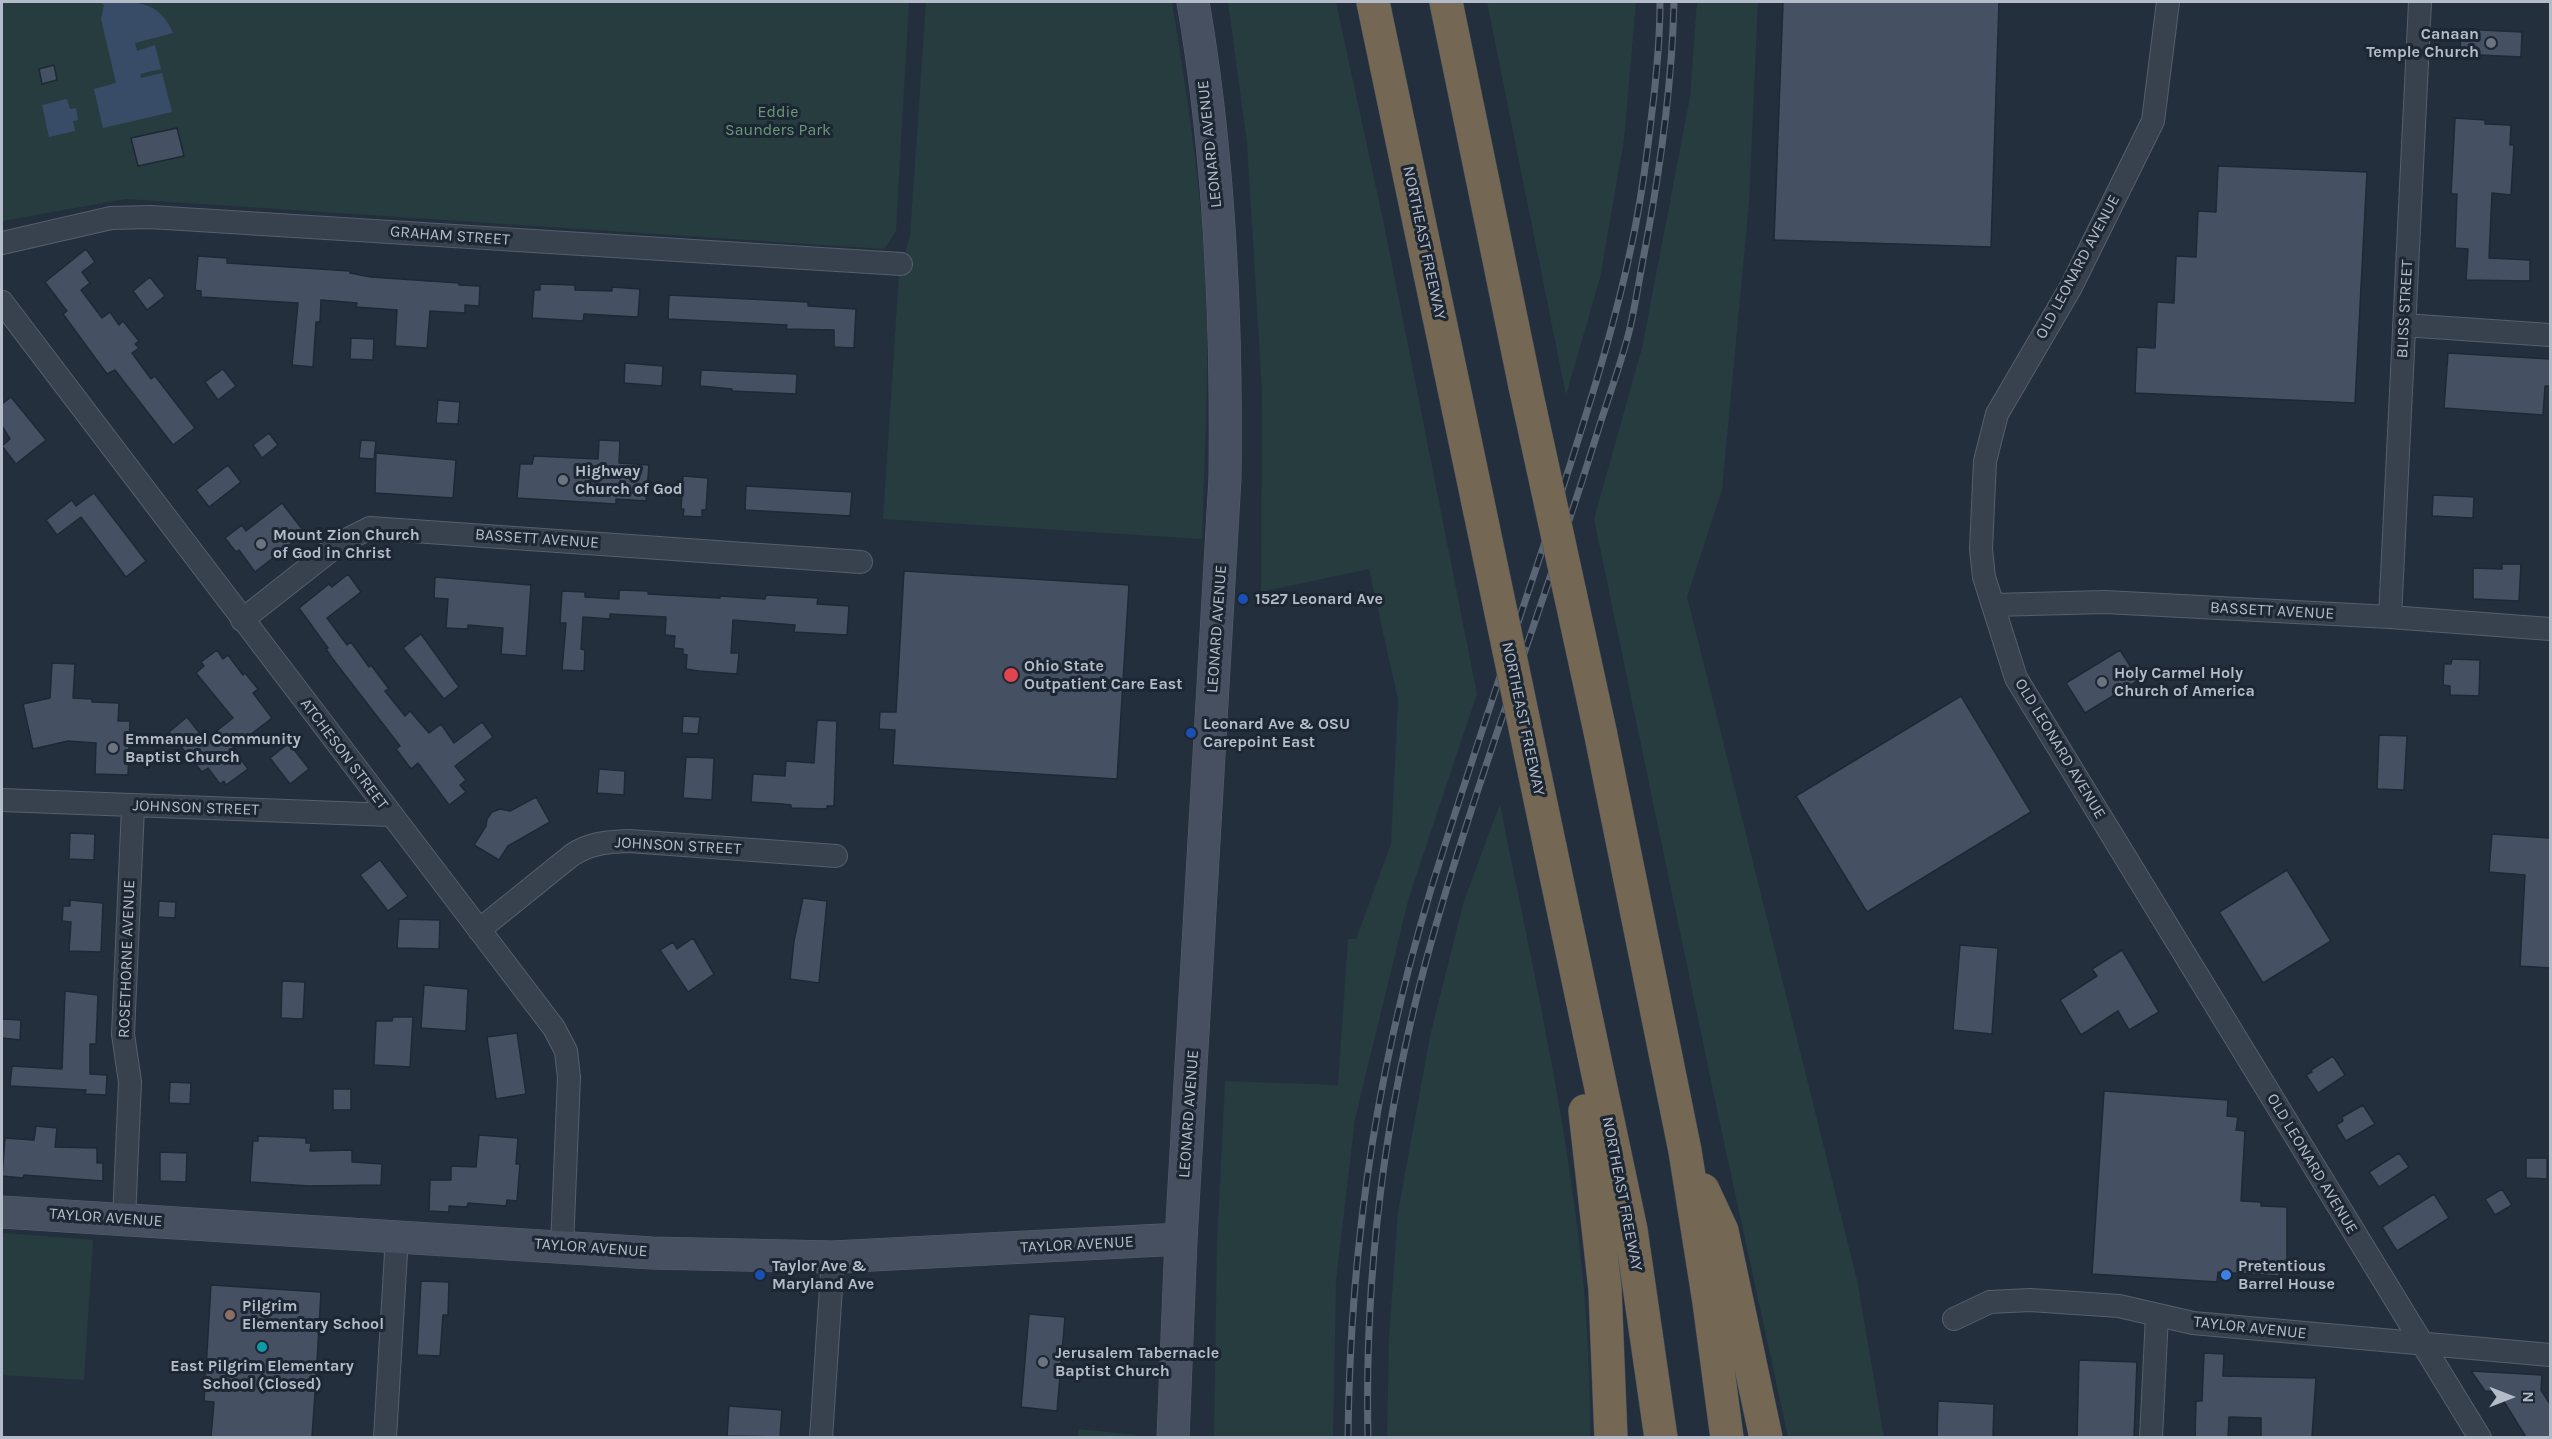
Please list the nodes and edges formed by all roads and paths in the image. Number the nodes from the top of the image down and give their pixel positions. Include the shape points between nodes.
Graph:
1 (1193, 2) edge
2 (1373, 2) edge
3 (1446, 2) edge
4 (2168, 2) edge
5 (2420, 2) edge
6 (2, 243) edge
7 (901, 264) dead end
8 (2, 302) edge
9 (2404, 325) junction
10 (2550, 335) edge
11 (861, 562) dead end
12 (1993, 605) junction
13 (2390, 617) junction
14 (242, 620) junction
15 (2550, 629) edge
16 (2, 800) edge
17 (133, 807) junction
18 (391, 815) junction
19 (1550, 847) junction
20 (836, 856) dead end
21 (479, 930) junction
22 (1685, 1151) junction
23 (2, 1212) edge
24 (124, 1219) junction
25 (397, 1236) junction
26 (1181, 1239) junction
27 (562, 1246) junction
28 (833, 1257) junction
29 (2157, 1315) junction
30 (1954, 1318) dead end
31 (2421, 1344) junction
32 (2550, 1355) edge
33 (385, 1437) edge
34 (821, 1437) edge
35 (1173, 1437) edge
36 (1611, 1437) edge
37 (1661, 1437) edge
38 (1727, 1437) edge
39 (1766, 1437) edge
40 (2151, 1437) edge
41 (2480, 1437) edge

1 - 26 main road, LEONARD AVENUE via 1214,174 1226,393 1222,545
2 - 19 highway, NORTHEAST FREEWAY, bridge
3 - 22 highway, bridge
4 - 12 street, OLD LEONARD AVENUE via 2153,121 2071,287 1997,414 1985,461 1981,549
5 - 9 street, BLISS STREET
6 - 7 street, GRAHAM STREET via 111,218 150,218
8 - 14 street, ATCHESON STREET
9 - 10 street
9 - 13 street, BLISS STREET
11 - 14 street, BASSETT AVENUE via 370,528 340,543
12 - 13 street, BASSETT AVENUE via 2105,602
12 - 31 street, OLD LEONARD AVENUE via 2016,678
13 - 15 street, BASSETT AVENUE
14 - 18 street, ATCHESON STREET
16 - 17 street, JOHNSON STREET
17 - 18 street, JOHNSON STREET
17 - 24 street, ROSETHORNE AVENUE via 123,1034 130,1082
18 - 21 street, ATCHESON STREET
19 - 36 highway via 1605,1289
19 - 37 highway, NORTHEAST FREEWAY via 1631,1230
20 - 21 street, JOHNSON STREET via 629,841 599,843 572,855
21 - 27 street, ATCHESON STREET via 554,1028 566,1051
22 - 38 highway
22 - 39 highway via 1722,1231
23 - 24 main road, TAYLOR AVENUE
24 - 25 main road, TAYLOR AVENUE
25 - 27 main road, TAYLOR AVENUE
25 - 33 street
26 - 28 main road, TAYLOR AVENUE
26 - 35 main road, LEONARD AVENUE
27 - 28 main road, TAYLOR AVENUE via 652,1253
28 - 34 street
29 - 30 street, TAYLOR AVENUE via 2119,1306 2030,1300 1990,1302
29 - 31 street, TAYLOR AVENUE via 2193,1323
29 - 40 street
31 - 32 street, TAYLOR AVENUE
31 - 41 street, OLD LEONARD AVENUE

